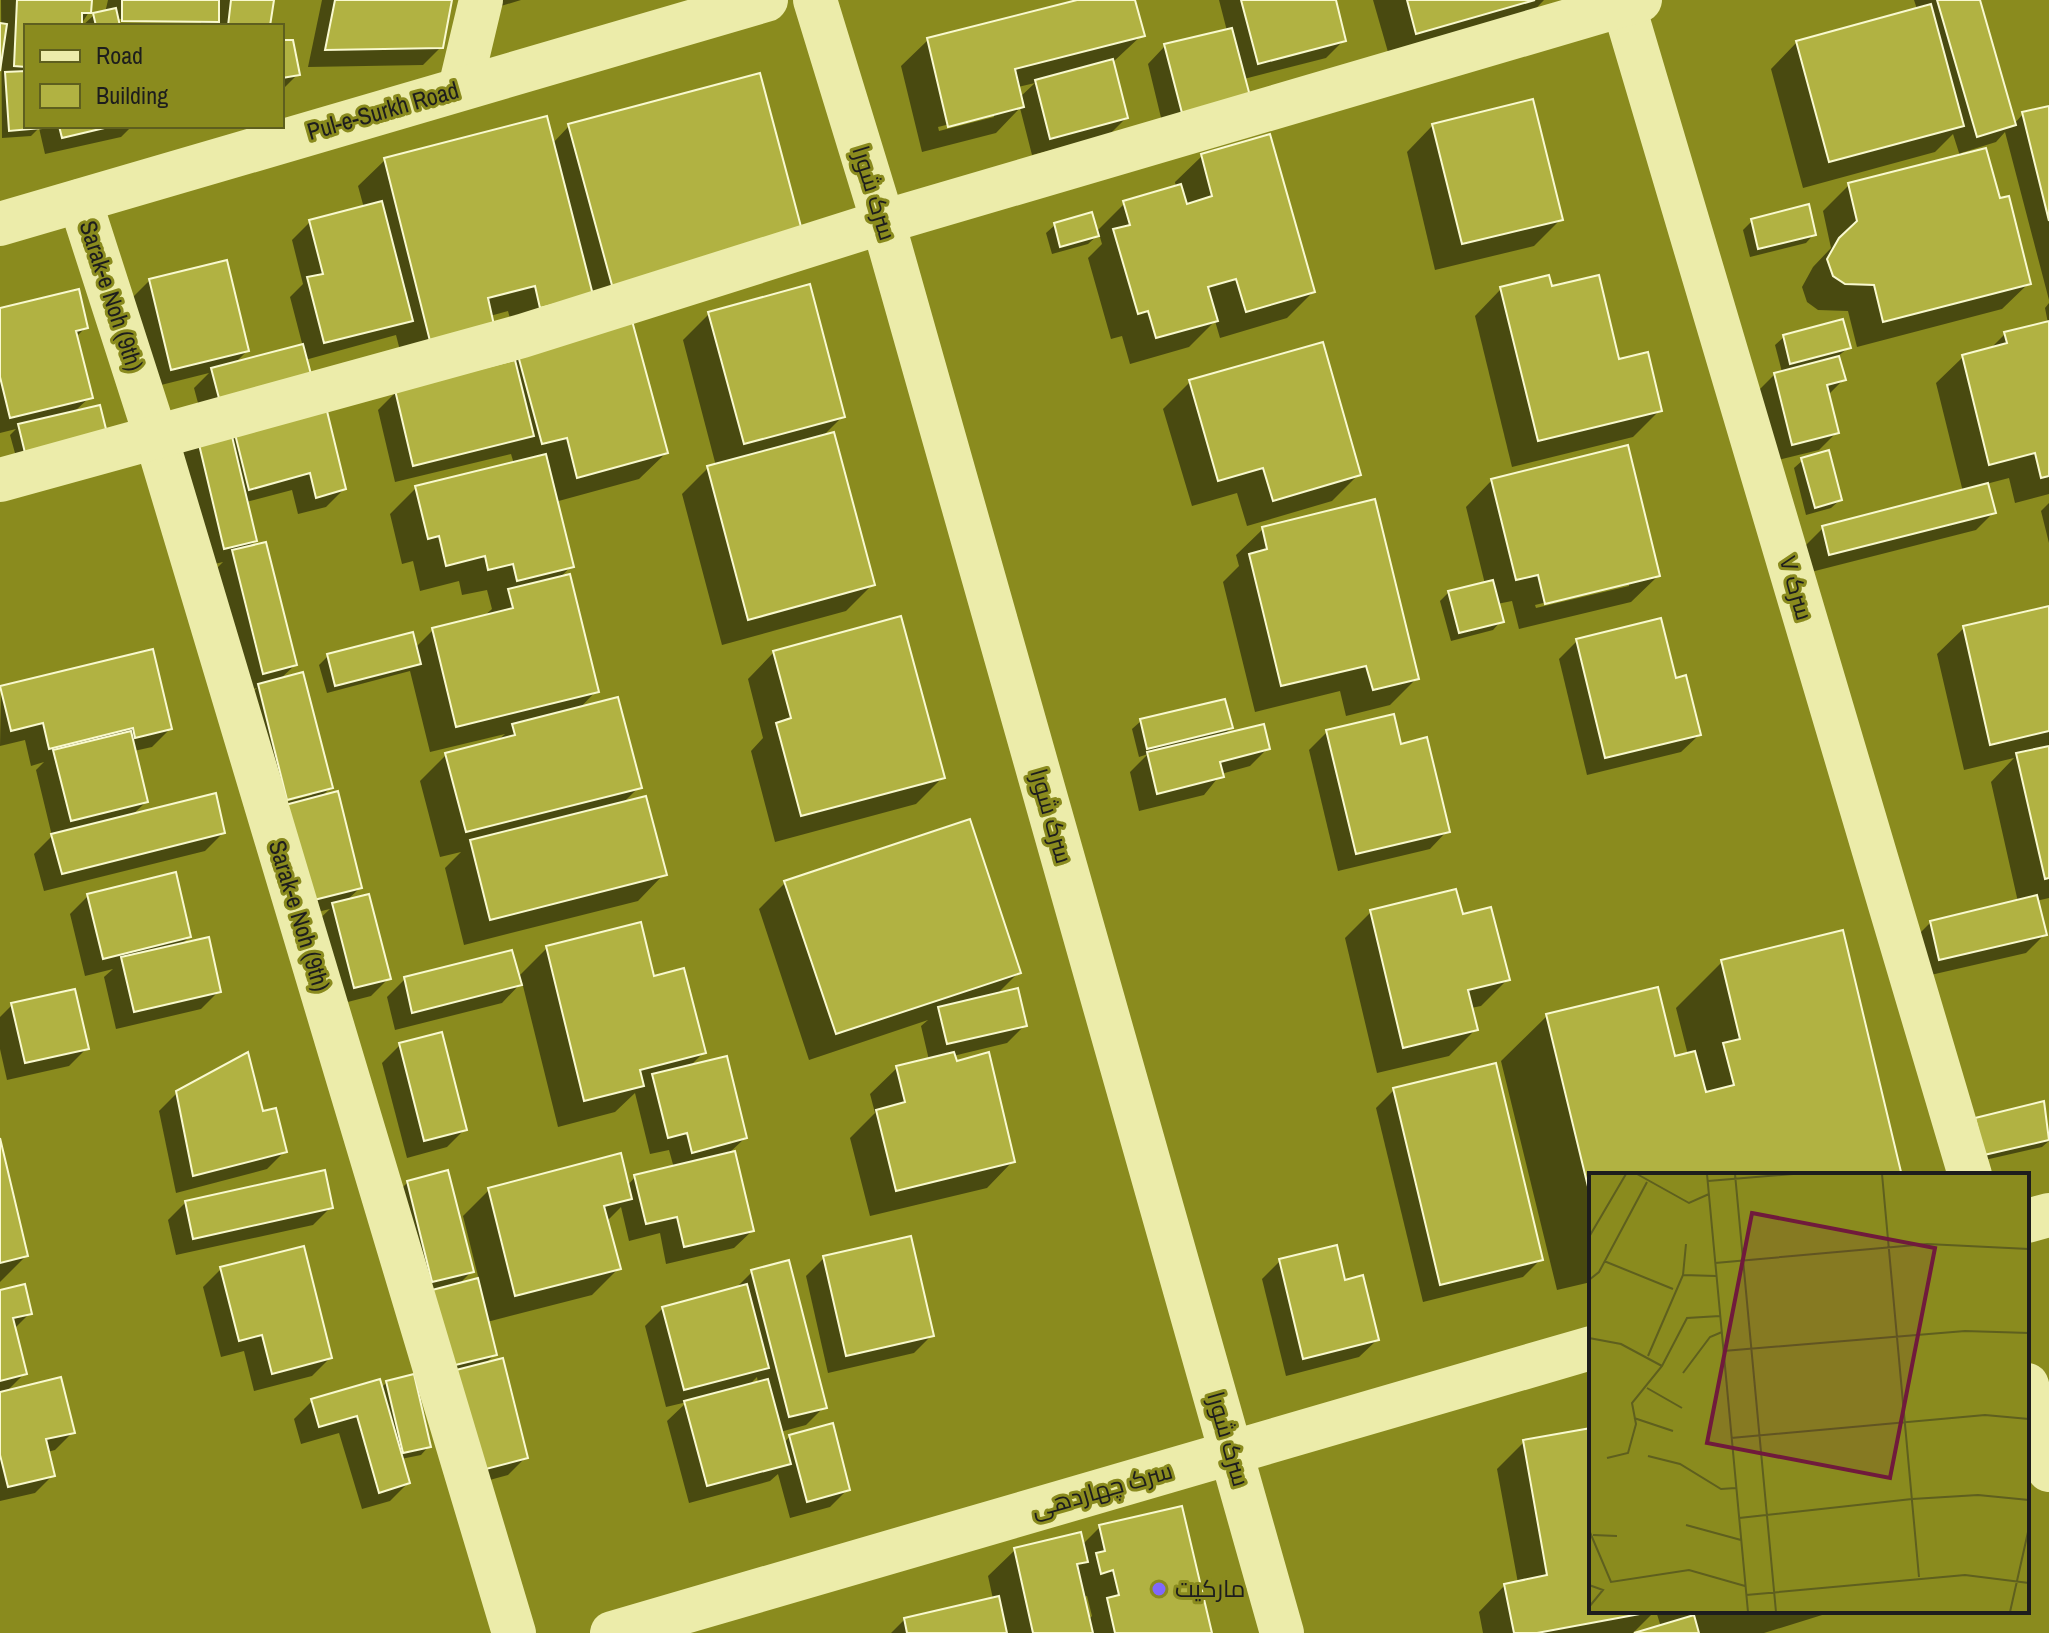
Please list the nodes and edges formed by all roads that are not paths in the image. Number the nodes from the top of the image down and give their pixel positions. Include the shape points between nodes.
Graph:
1 (481, 0) edge
2 (766, 0) edge
3 (815, 0) edge
4 (1629, 2) edge
5 (460, 88) junction
6 (80, 201) junction
7 (883, 222) junction
8 (0, 224) edge
9 (155, 434) junction
10 (0, 480) edge
11 (1969, 1173) edge
12 (2049, 1215) edge
13 (2029, 1220) edge
14 (1589, 1349) edge
15 (2029, 1393) edge
16 (1232, 1452) junction
17 (2049, 1470) edge
18 (514, 1633) edge
19 (612, 1633) edge
20 (1282, 1633) edge

1 - 5 street
2 - 5 street, Pul-e-Surkh Road
3 - 7 street, سرک شورا
4 - 7 street
4 - 11 street, سرک ۷
5 - 6 street, Pul-e-Surkh Road
6 - 8 street, Pul-e-Surkh Road
6 - 9 street, Sarak-e Noh (9th)
7 - 9 street via 522,336
7 - 16 street, سرک شورا
9 - 10 street
9 - 18 street, Sarak-e Noh (9th)
12 - 13 street
14 - 16 street, سرک چهاردهی
15 - 17 street
16 - 19 street, سرک چهاردهی
16 - 20 street, سرک شورا

